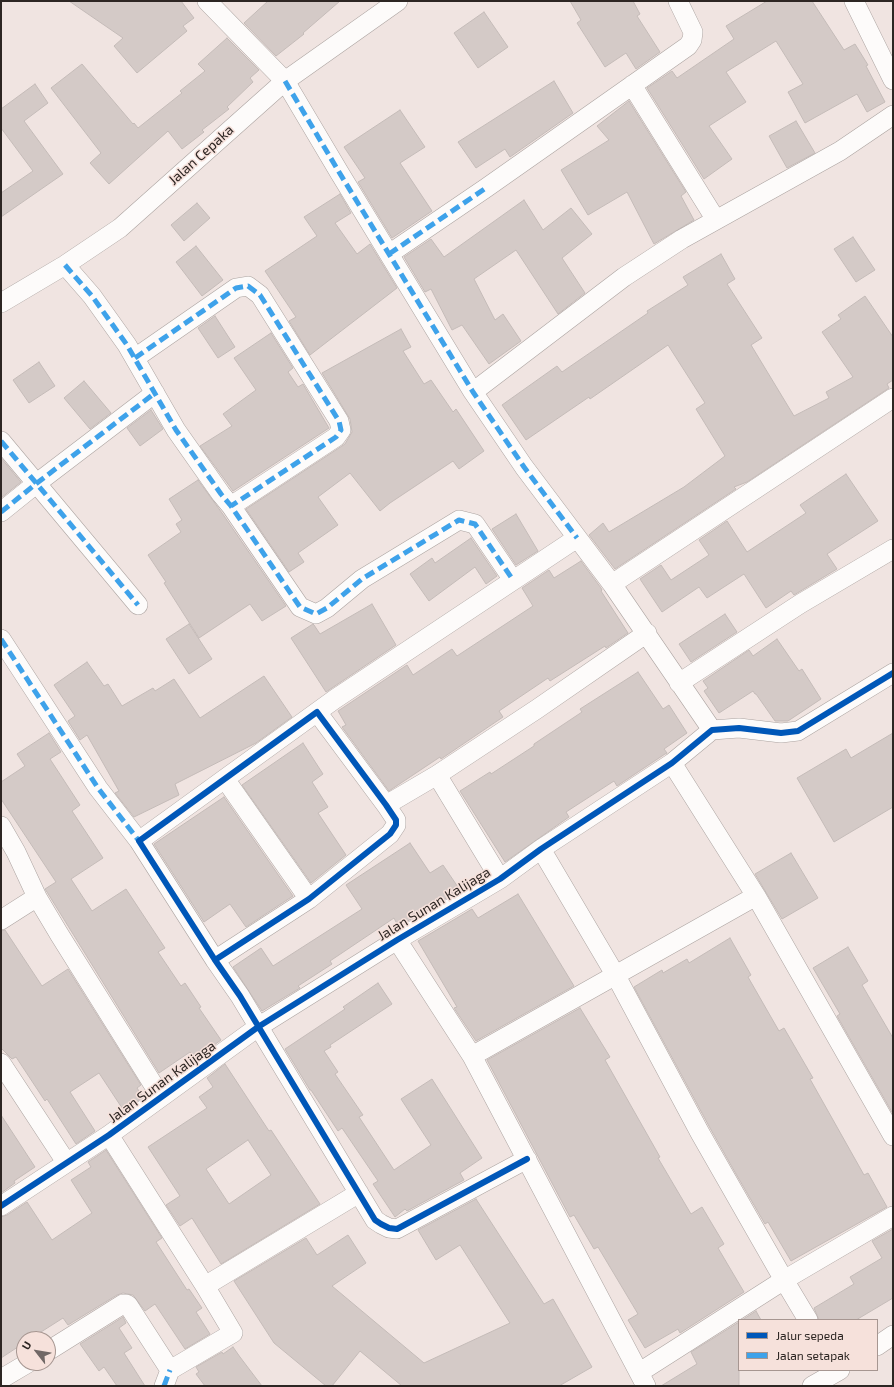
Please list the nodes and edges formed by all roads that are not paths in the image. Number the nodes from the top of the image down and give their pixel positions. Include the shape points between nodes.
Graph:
1 (207, 1) edge
2 (398, 1) edge
3 (678, 1) edge
4 (854, 1) edge
5 (285, 80) junction
6 (893, 80) edge
7 (632, 85) junction
8 (893, 115) edge
9 (716, 220) junction
10 (389, 254) junction
11 (65, 265) junction
12 (1, 302) edge
13 (135, 358) junction
14 (473, 392) junction
15 (155, 393) junction
16 (893, 398) edge
17 (1, 441) edge
18 (36, 483) junction
19 (231, 506) junction
20 (1, 512) edge
21 (577, 538) junction
22 (893, 549) edge
23 (513, 580) junction
24 (612, 584) junction
25 (138, 605) dead end
26 (647, 633) junction
27 (1, 639) edge
28 (893, 673) edge
29 (680, 683) junction
30 (317, 712) junction
31 (712, 730) junction
32 (672, 763) junction
33 (437, 774) junction
34 (225, 779) junction
35 (386, 805) junction
36 (1, 826) edge
37 (138, 841) junction
38 (541, 849) junction
39 (500, 879) junction
40 (756, 896) junction
41 (37, 897) junction
42 (309, 899) junction
43 (1, 920) edge
44 (397, 940) junction
45 (215, 960) junction
46 (616, 976) junction
47 (258, 1027) junction
48 (472, 1056) junction
49 (1, 1063) edge
50 (161, 1098) junction
51 (109, 1135) junction
52 (893, 1136) edge
53 (527, 1159) junction
54 (66, 1162) junction
55 (359, 1193) junction
56 (1, 1206) edge
57 (893, 1216) edge
58 (784, 1280) junction
59 (205, 1286) junction
60 (807, 1319) edge
61 (893, 1335) edge
62 (878, 1345) edge
63 (56, 1346) edge
64 (16, 1371) edge
65 (837, 1371) edge
66 (167, 1378) edge
67 (643, 1379) edge
68 (1, 1380) edge
69 (1, 1383) edge
70 (3, 1386) edge
71 (812, 1386) edge

1 - 5 street
2 - 5 street, Jalan Cepaka
3 - 7 street via 693,32 692,40 688,46
4 - 6 street
5 - 10 street
5 - 11 street, Jalan Cepaka via 120,228
7 - 9 street
7 - 10 street
8 - 9 street via 840,151
9 - 14 street via 624,277
10 - 14 street
11 - 12 street, Jalan Cepaka
11 - 13 street via 92,296
13 - 15 street
13 - 19 street via 236,288 248,286 260,295 339,421 341,430 336,436
14 - 21 street
15 - 18 street
15 - 19 street via 176,430
16 - 24 street
17 - 18 street
18 - 20 street
18 - 25 street
19 - 23 street via 300,607 316,614 362,579 459,520 475,524
21 - 23 street
21 - 24 street
22 - 29 street via 800,604
23 - 30 street
24 - 26 street
26 - 29 street
26 - 33 street
27 - 37 street via 98,788
28 - 31 street via 798,731 781,733 739,728
29 - 31 street
30 - 34 street
30 - 35 street
31 - 32 street, Jalan Sunan Kalijaga
32 - 38 street, Jalan Sunan Kalijaga
32 - 40 street
33 - 35 street
33 - 39 street
34 - 37 street
34 - 42 street
35 - 42 street via 396,820 390,834
36 - 41 street
37 - 45 street
38 - 39 street, Jalan Sunan Kalijaga
38 - 46 street
39 - 44 street, Jalan Sunan Kalijaga
40 - 46 street
40 - 52 street
41 - 43 street
41 - 50 street
42 - 45 street
44 - 47 street, Jalan Sunan Kalijaga
44 - 48 street
45 - 47 street
46 - 48 street
46 - 58 street via 700,1133
47 - 50 street, Jalan Sunan Kalijaga
47 - 55 street
48 - 53 street
49 - 54 street
50 - 51 street, Jalan Sunan Kalijaga
51 - 54 street, Jalan Sunan Kalijaga
51 - 59 street
53 - 55 street via 397,1229 389,1228 375,1220
53 - 67 street
54 - 56 street, Jalan Sunan Kalijaga
55 - 59 street
57 - 58 street
58 - 60 street
58 - 67 street
59 - 66 street via 233,1333
61 - 62 street
63 - 66 street via 126,1304
64 - 68 street
65 - 71 street
69 - 70 street

